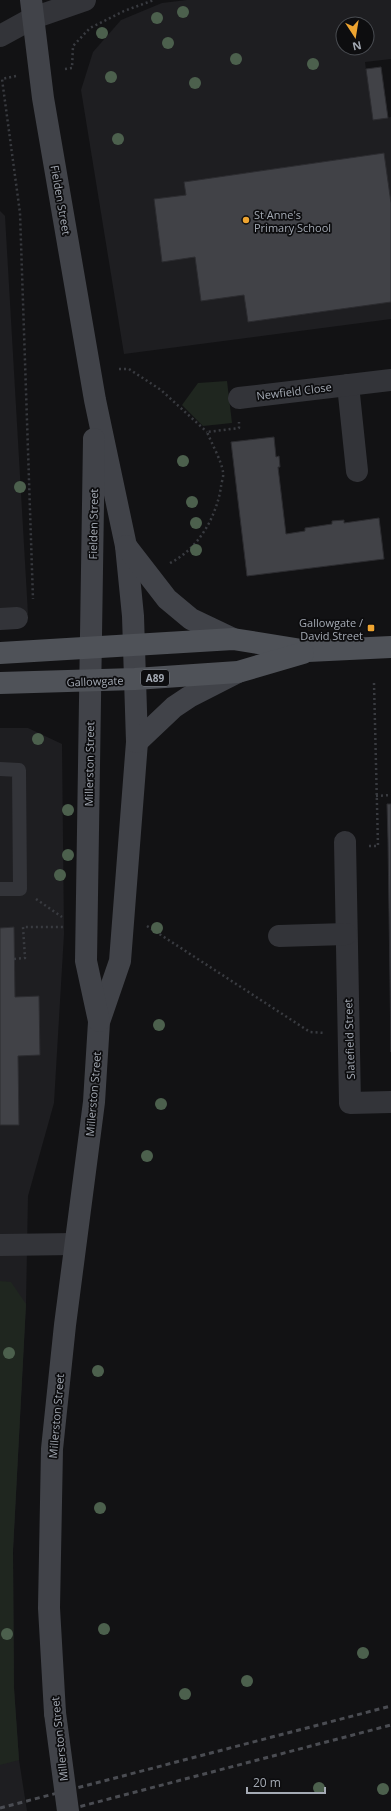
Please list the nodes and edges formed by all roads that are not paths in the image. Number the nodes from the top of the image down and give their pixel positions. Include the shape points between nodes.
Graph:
1 (85, 0) edge
2 (32, 9) edge
3 (0, 36) edge
4 (391, 380) edge
5 (348, 385) junction
6 (239, 398) road end
7 (95, 400) junction
8 (357, 471) dead end
9 (126, 546) junction
10 (233, 639) junction
11 (134, 645) junction
12 (391, 647) edge
13 (90, 648) junction
14 (308, 651) junction
15 (0, 653) edge
16 (238, 672) junction
17 (135, 679) junction
18 (90, 681) junction
19 (0, 683) edge
20 (137, 742) junction
21 (0, 769) edge
22 (345, 842) road end
23 (0, 889) edge
24 (346, 934) junction
25 (279, 936) dead end
26 (100, 1022) junction
27 (391, 1102) edge
28 (75, 1244) junction
29 (0, 1245) edge
30 (68, 1811) edge

1 - 2 street
2 - 3 street
2 - 7 main road, Fielden Street
4 - 5 street, Newfield Close
5 - 6 street, Newfield Close
5 - 8 street, Newfield Close
7 - 9 main road, Fielden Street
7 - 13 main road, Fielden Street
9 - 10 main road, Fielden Street via 167,599 191,619
9 - 11 main road, Fielden Street
10 - 11 main road, Gallowgate / A89
10 - 14 main road, Gallowgate / A89
11 - 13 main road, Gallowgate / A89
11 - 17 main road, Fielden Street
12 - 14 main road, Gallowgate / A89
13 - 15 main road, Gallowgate / A89
13 - 18 main road, Millerston Street
14 - 16 main road, Gallowgate / A89
16 - 17 main road, Gallowgate / A89
16 - 20 main road via 174,707
17 - 18 main road, Gallowgate / A89
17 - 20 main road, Millerston Street
18 - 19 main road, Gallowgate / A89
18 - 26 main road, Millerston Street via 86,961
20 - 26 main road, Millerston Street via 120,961
21 - 23 lane via 19,770 20,889
22 - 24 street, Slatefield Street
24 - 25 street
24 - 27 street, Slatefield Street via 350,1103
26 - 28 main road, Millerston Street via 94,1102
28 - 29 street
28 - 30 main road, Millerston Street, bridge via 52,1449 49,1608 55,1713

